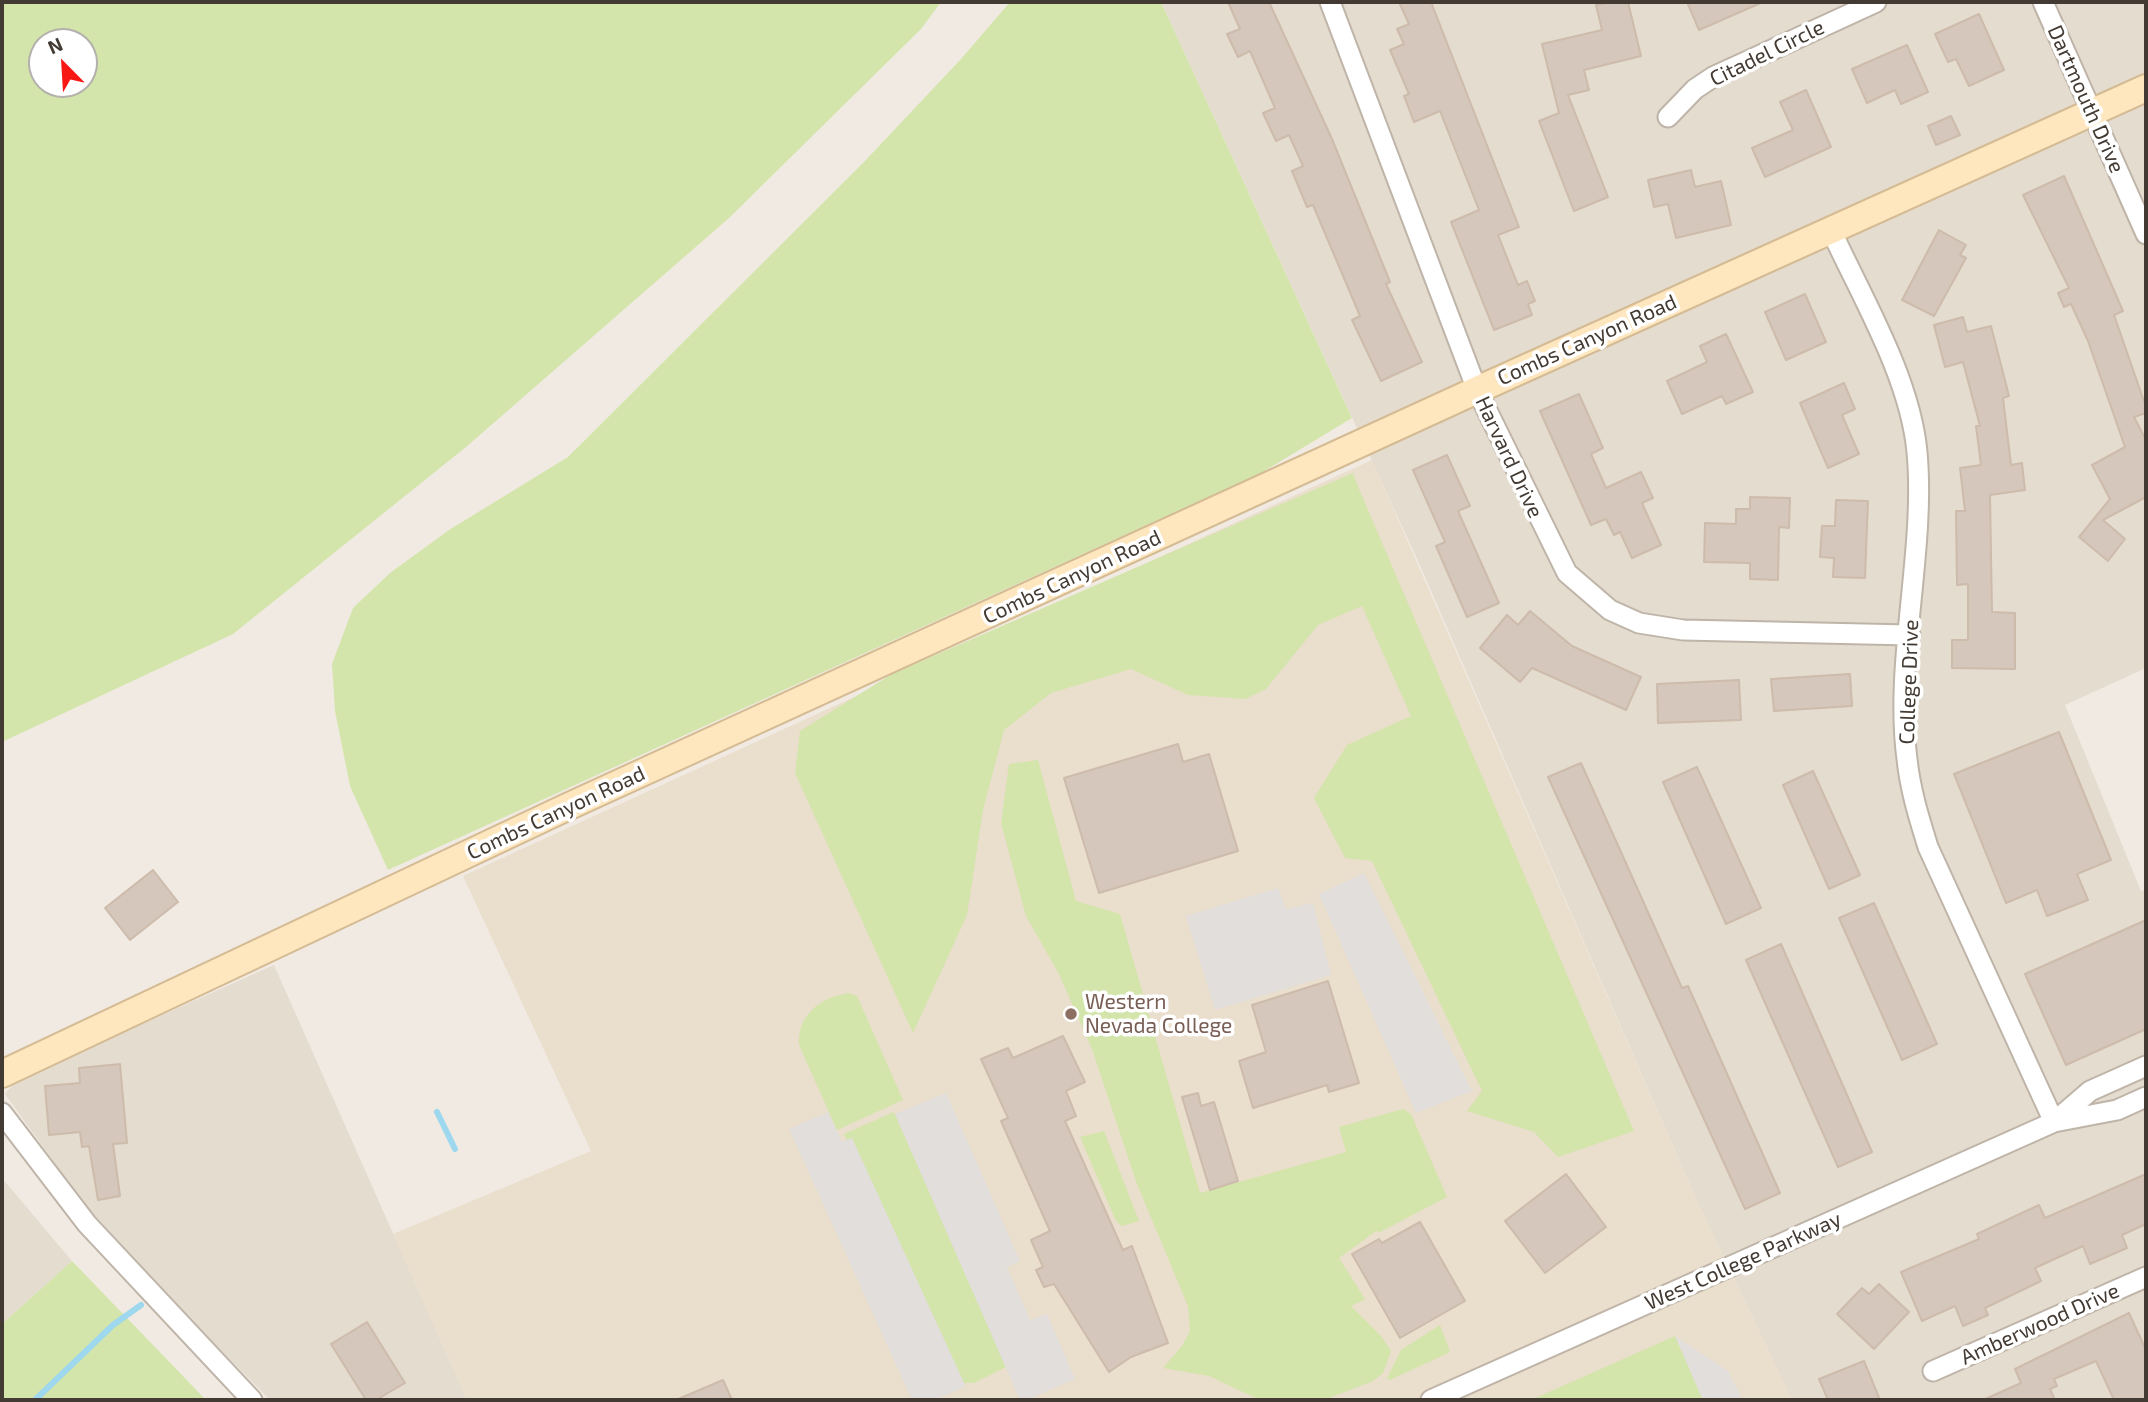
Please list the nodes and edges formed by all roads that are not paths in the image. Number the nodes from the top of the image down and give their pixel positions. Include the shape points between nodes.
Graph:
1 (1330, 2) edge
2 (1876, 2) edge
3 (2043, 2) edge
4 (2146, 88) edge
5 (2090, 112) junction
6 (1668, 117) dead end
7 (1830, 230) junction
8 (2146, 234) edge
9 (1477, 390) junction
10 (1910, 635) junction
11 (2146, 1066) edge
12 (2, 1074) edge
13 (2146, 1097) edge
14 (2, 1113) edge
15 (2054, 1122) junction
16 (2146, 1277) edge
17 (1933, 1371) dead end
18 (252, 1400) edge
19 (1431, 1400) edge

1 - 9 street, Harvard Drive
2 - 6 street, Citadel Circle via 1713,77
3 - 5 street, Dartmouth Drive
4 - 5 street, Combs Canyon Road
5 - 7 street, Combs Canyon Road
5 - 8 street, Dartmouth Drive
7 - 9 street, Combs Canyon Road
7 - 10 street, College Drive via 1912,418 1917,503
9 - 10 street, Harvard Drive via 1567,573 1610,610 1639,622 1683,631
9 - 12 street, Combs Canyon Road via 565,808
10 - 15 street, College Drive via 1906,754 1916,809 1928,847
11 - 15 street, West College Parkway via 2090,1091
13 - 15 street, West College Parkway via 2117,1110
14 - 18 street via 88,1224
15 - 19 street, West College Parkway
16 - 17 street, Amberwood Drive

